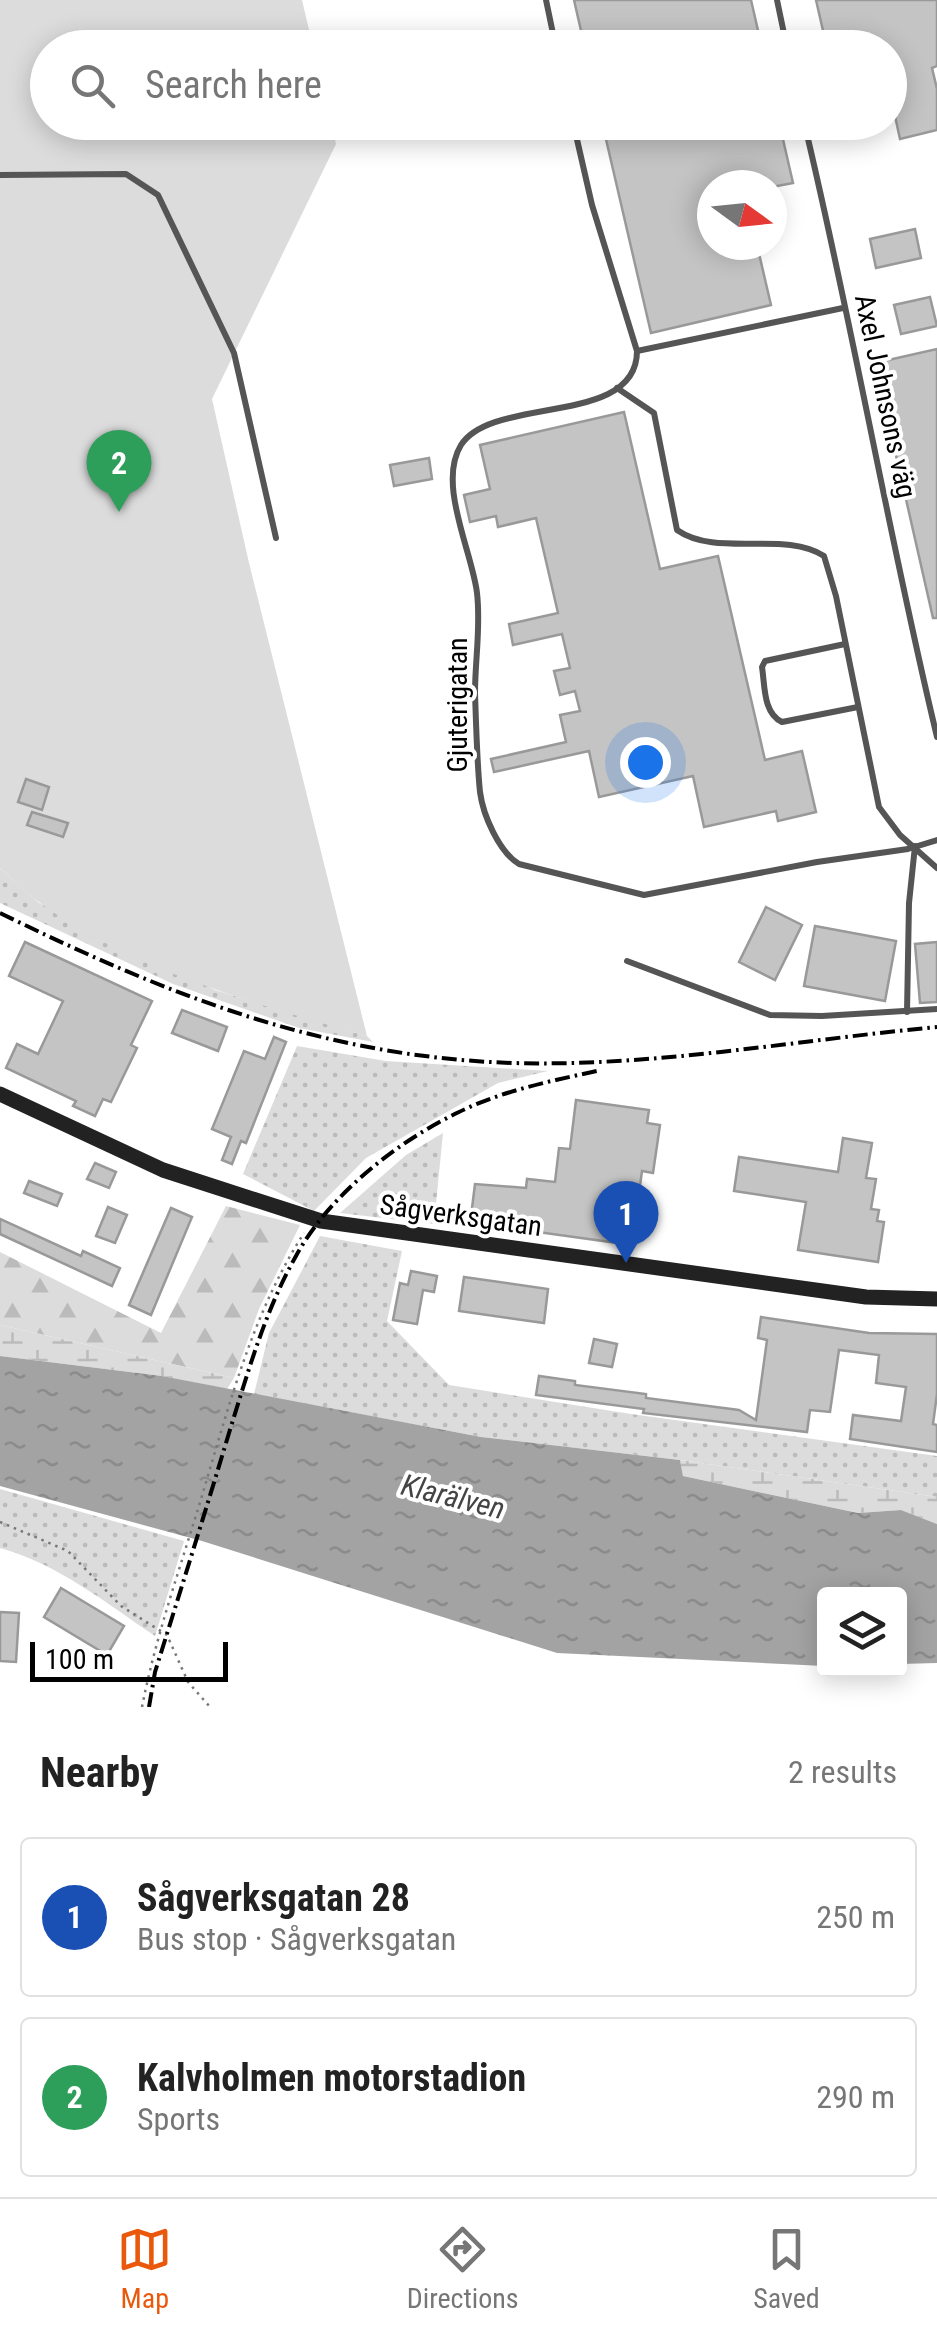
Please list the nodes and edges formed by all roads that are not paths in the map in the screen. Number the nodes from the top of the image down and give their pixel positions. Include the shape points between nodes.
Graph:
1 (546, 0) edge
2 (776, 0) edge
3 (552, 30) edge
4 (782, 30) edge
5 (577, 140) edge
6 (808, 140) edge
7 (0, 174) edge
8 (843, 308) junction
9 (637, 351) junction
10 (616, 388) junction
11 (276, 538) dead end
12 (846, 644) junction
13 (858, 707) junction
14 (937, 737) edge
15 (937, 840) edge
16 (916, 846) junction
17 (937, 868) edge
18 (627, 961) dead end
19 (937, 1010) edge
20 (908, 1012) junction
21 (0, 1094) edge
22 (937, 1298) edge

1 - 3 lane
2 - 4 lane
5 - 9 lane
6 - 8 lane, Axel Johnsons väg
7 - 11 lane via 126,174 158,195 234,353
8 - 9 lane
8 - 14 lane, Axel Johnsons väg
9 - 10 lane via 634,368
10 - 12 lane via 654,413 677,530 704,542 805,548 824,556
10 - 16 lane, Gjuterigatan via 594,400 491,423 466,439 455,456 452,483 477,591 480,795 510,858 644,895
12 - 13 lane
12 - 13 lane via 765,660 768,710 782,722
13 - 16 lane via 879,807
15 - 16 lane, Gjuterigatan
16 - 17 lane
16 - 20 lane
18 - 20 lane via 770,1014
19 - 20 lane
21 - 22 street, Sågverksgatan via 163,1170 313,1219 866,1297

